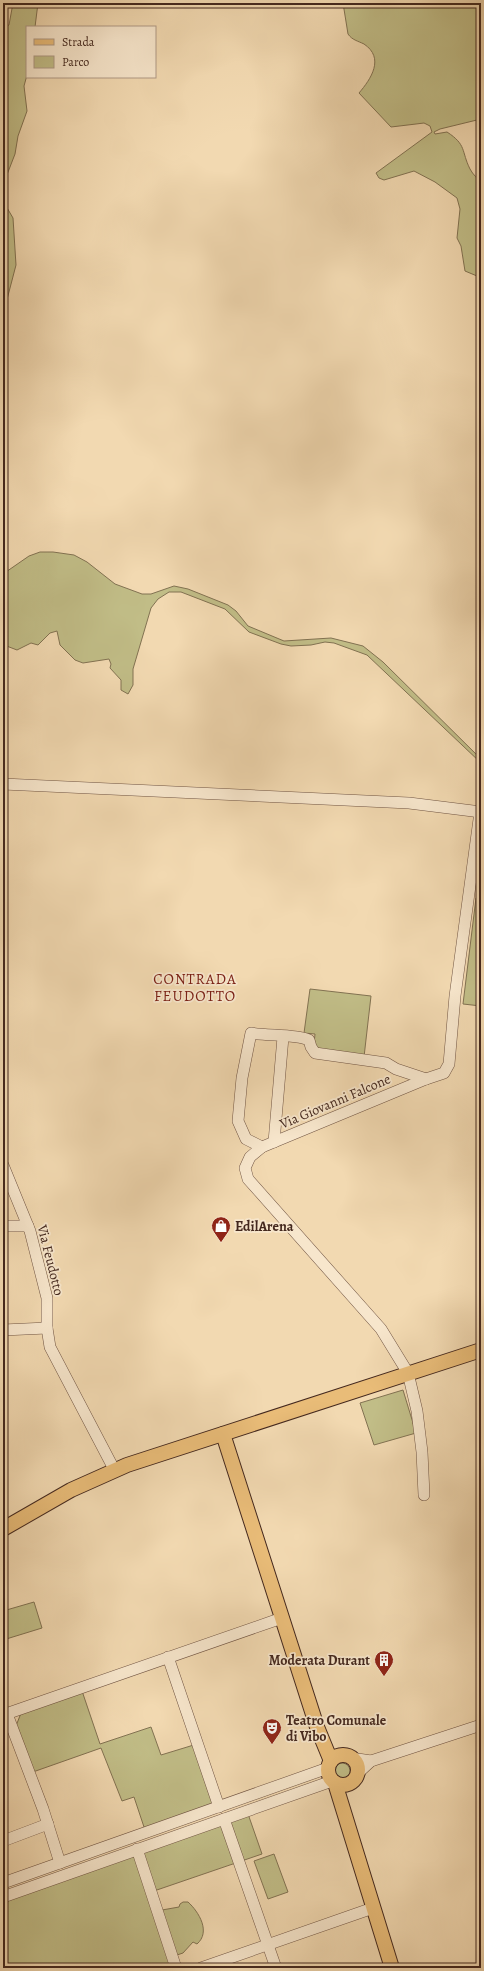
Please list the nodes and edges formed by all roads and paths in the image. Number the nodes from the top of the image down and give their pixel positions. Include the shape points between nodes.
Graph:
1 (3, 784) edge
2 (480, 812) edge
3 (283, 1036) junction
4 (426, 1079) junction
5 (274, 1142) junction
6 (262, 1147) junction
7 (3, 1165) edge
8 (3, 1226) edge
9 (28, 1226) junction
10 (46, 1328) junction
11 (3, 1330) edge
12 (481, 1350) edge
13 (408, 1373) junction
14 (223, 1434) junction
15 (115, 1471) junction
16 (424, 1495) dead end
17 (3, 1529) edge
18 (282, 1618) junction
19 (168, 1658) junction
20 (23, 1708) junction
21 (5, 1714) edge
22 (481, 1725) edge
23 (317, 1727) junction
24 (14, 1731) junction
25 (348, 1756) junction
26 (371, 1761) junction
27 (331, 1774) junction
28 (355, 1777) junction
29 (219, 1807) junction
30 (346, 1818) junction
31 (224, 1819) junction
32 (48, 1824) junction
33 (3, 1841) edge
34 (137, 1849) junction
35 (60, 1863) junction
36 (3, 1884) edge
37 (3, 1890) edge
38 (3, 1897) edge
39 (373, 1908) junction
40 (268, 1945) junction
41 (176, 1968) edge
42 (201, 1968) edge
43 (276, 1968) edge
44 (392, 1968) edge

1 - 2 street via 409,803
2 - 4 street, Via Giovanni Falcone via 455,996 449,1064 444,1073
3 - 4 street via 300,1036 309,1040 311,1048 316,1053 386,1063
3 - 5 street
3 - 6 street via 251,1033 242,1078 238,1121 246,1139
4 - 5 street, Via Giovanni Falcone
5 - 6 street, Via Giovanni Falcone
6 - 13 street, Via Giovanni Falcone via 250,1157 245,1168 248,1179 381,1329
7 - 9 street, Via Feudotto
8 - 9 street
9 - 10 street, Via Feudotto via 47,1298
10 - 11 street
10 - 15 street, Via Feudotto via 50,1348
12 - 13 main road
13 - 14 main road
13 - 16 street, Via Giovanni Falcone via 419,1425
14 - 15 main road
14 - 18 main road via 240,1480
15 - 17 main road via 71,1490
18 - 19 street
18 - 23 main road
19 - 20 street
19 - 29 street
20 - 21 street
20 - 24 street
21 - 24 street
22 - 26 street
23 - 25 main road via 330,1747
23 - 27 main road
24 - 32 street
25 - 26 street
25 - 27 main road via 339,1756
25 - 28 main road via 357,1764
26 - 28 street
27 - 28 main road via 344,1786
27 - 29 street
27 - 30 main road
27 - 31 street
27 - 37 street
28 - 30 main road via 346,1798
29 - 35 street
30 - 39 main road
31 - 34 street
31 - 40 street
32 - 33 street
32 - 35 street
34 - 38 street
34 - 41 street
35 - 36 street
39 - 40 street
39 - 44 main road
40 - 42 street
40 - 43 street

